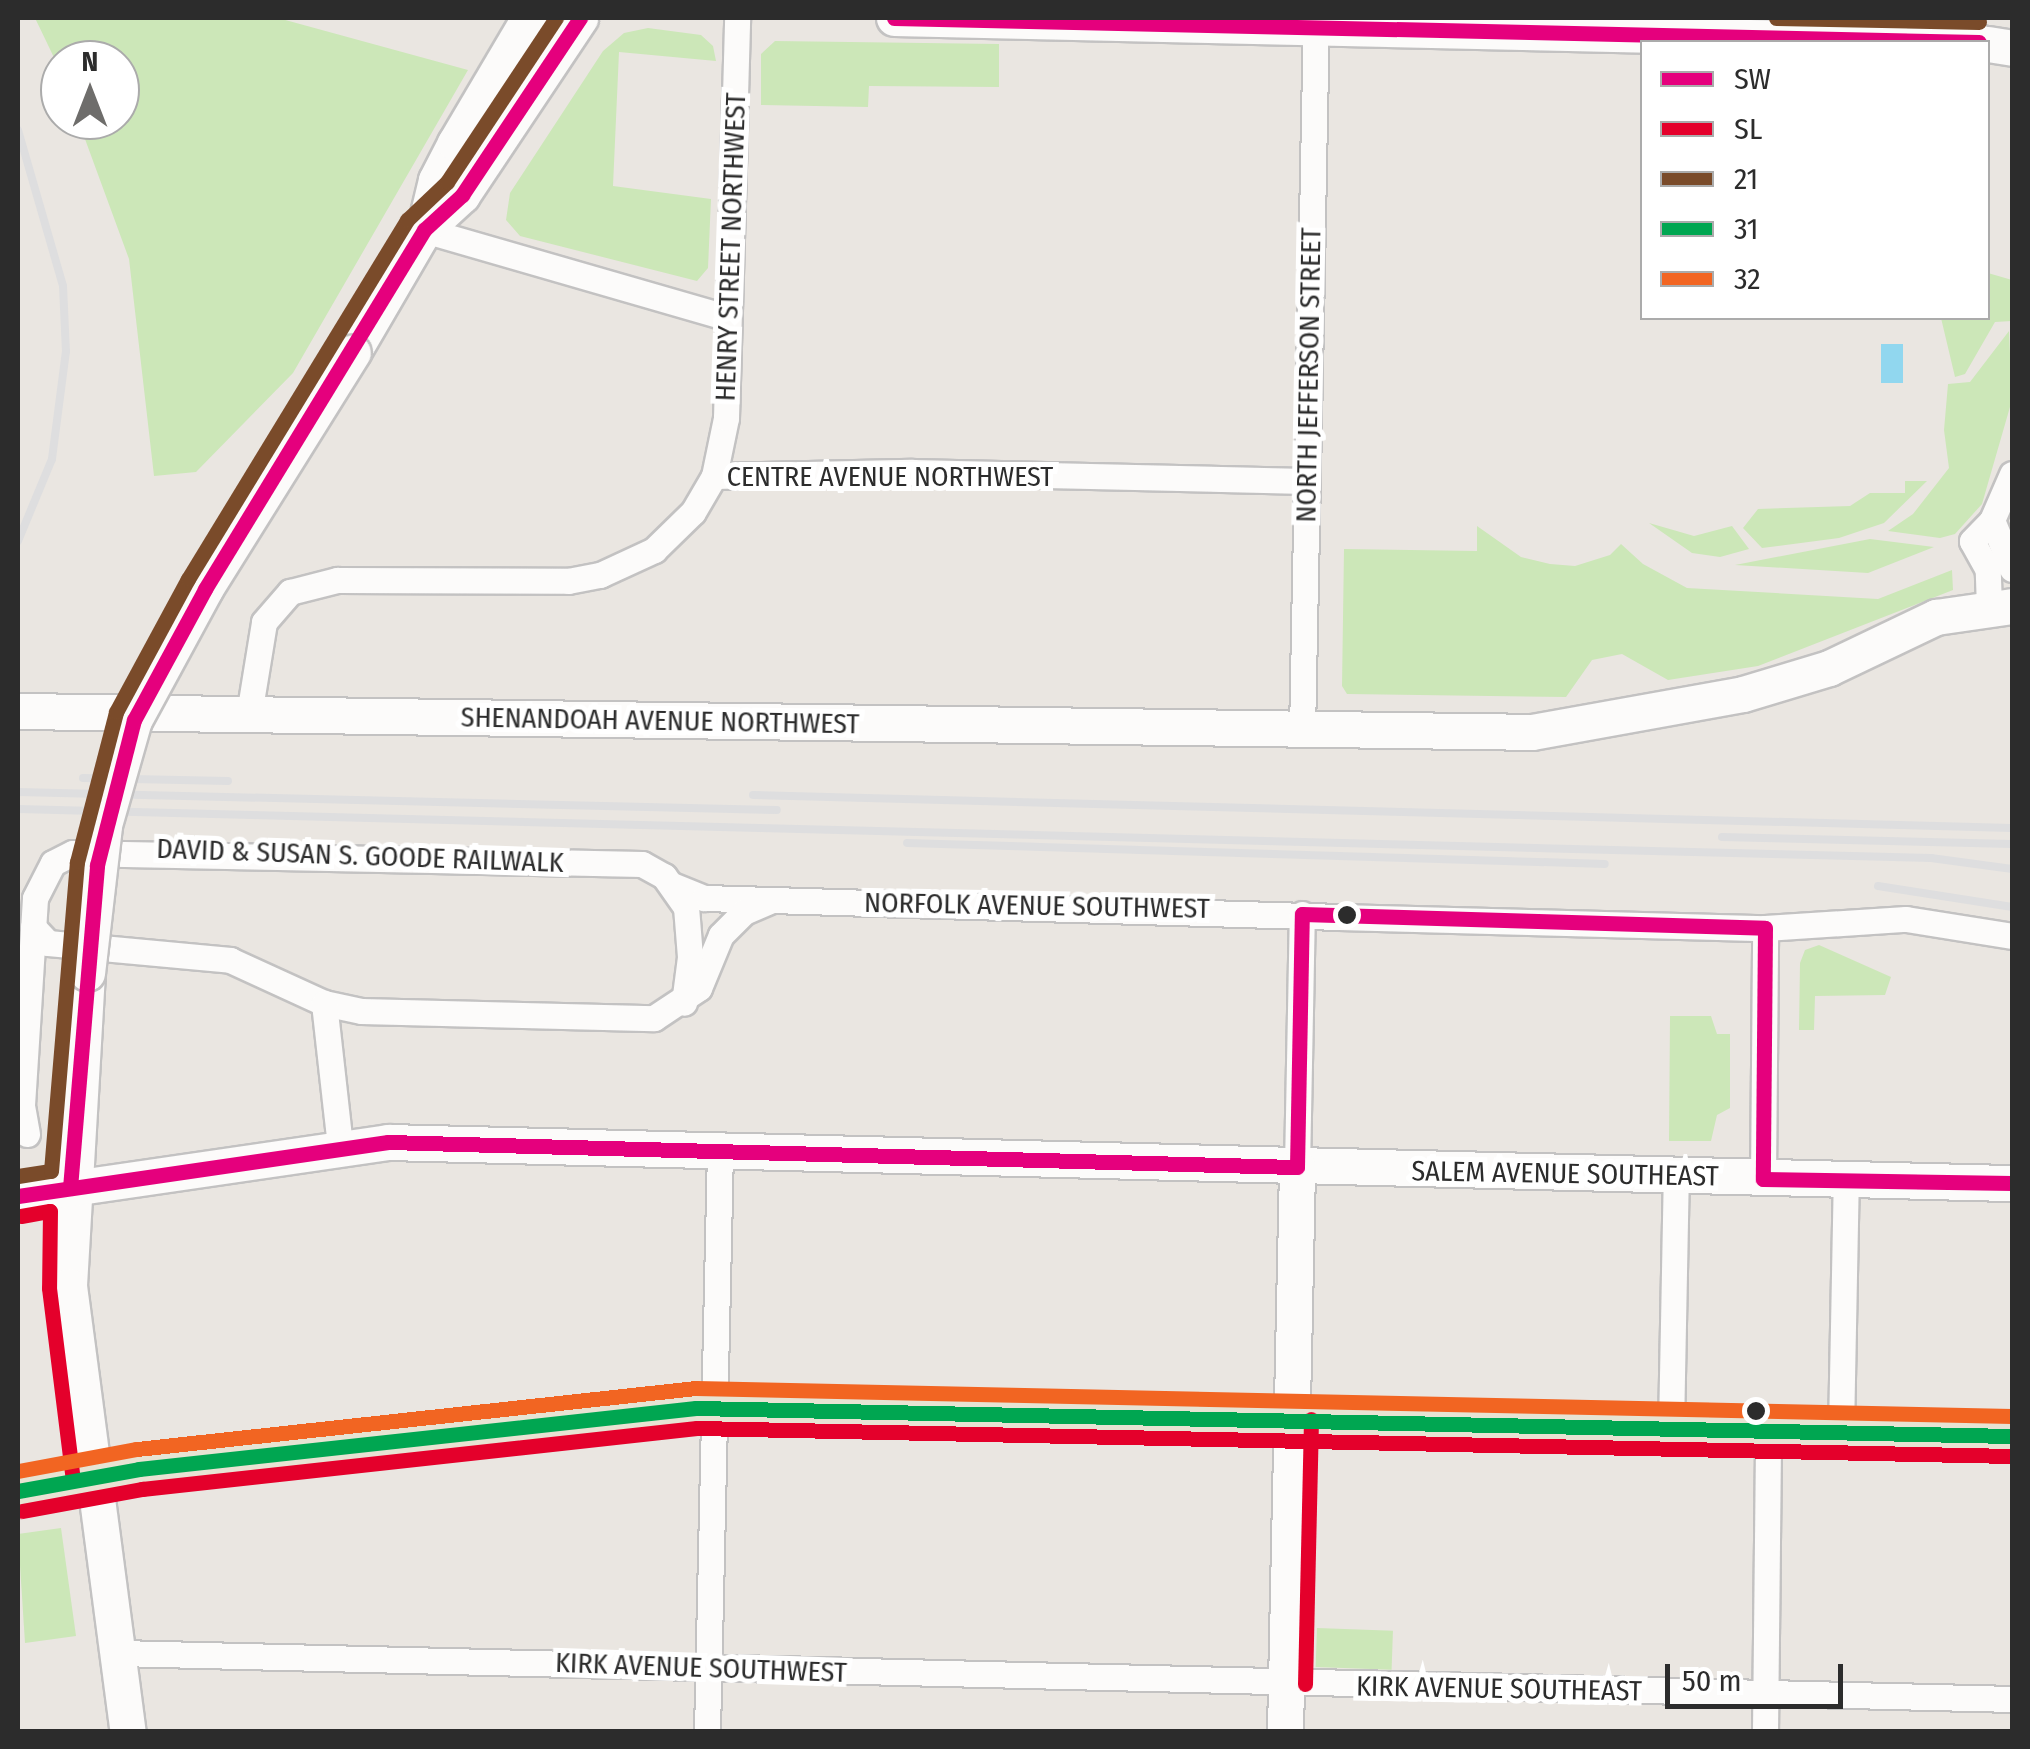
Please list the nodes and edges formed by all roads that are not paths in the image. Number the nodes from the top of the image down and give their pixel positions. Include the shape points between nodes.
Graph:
1 (529, 18) edge
2 (580, 18) edge
3 (737, 18) edge
4 (894, 18) edge
5 (1316, 20) edge
6 (1919, 40) edge
7 (424, 230) junction
8 (728, 318) junction
9 (2012, 474) edge
10 (714, 476) junction
11 (1306, 481) junction
12 (1992, 520) junction
13 (2012, 570) edge
14 (2006, 605) edge
15 (18, 711) edge
16 (249, 714) junction
17 (1302, 732) junction
18 (672, 885) junction
19 (772, 900) junction
20 (1302, 914) junction
21 (33, 927) junction
22 (1765, 928) junction
23 (2012, 936) edge
24 (324, 1003) junction
25 (684, 1003) junction
26 (21, 1062) edge
27 (27, 1134) dead end
28 (340, 1146) junction
29 (720, 1151) junction
30 (1297, 1167) junction
31 (1676, 1177) junction
32 (1763, 1178) junction
33 (1846, 1180) junction
34 (2012, 1183) edge
35 (70, 1188) junction
36 (18, 1196) edge
37 (713, 1408) junction
38 (1291, 1419) junction
39 (1671, 1428) junction
40 (1768, 1430) junction
41 (1841, 1431) junction
42 (2012, 1436) edge
43 (93, 1478) junction
44 (18, 1491) edge
45 (118, 1653) junction
46 (707, 1670) junction
47 (1286, 1684) junction
48 (1765, 1694) junction
49 (2012, 1699) edge
50 (128, 1732) edge
51 (707, 1732) edge
52 (1285, 1732) edge
53 (1764, 1732) edge

1 - 7 street via 436,180
2 - 7 street via 462,195
3 - 8 street, HENRY STREET NORTHWEST
4 - 5 street
5 - 6 street
5 - 11 street, NORTH JEFFERSON STREET
7 - 8 street
7 - 35 street, bridge via 205,589 134,720 104,825
8 - 10 street, HENRY STREET NORTHWEST via 726,418
9 - 12 street
10 - 11 street, CENTRE AVENUE NORTHWEST via 912,472
10 - 16 street, CENTRE AVENUE NORTHWEST via 673,534 632,563 600,575 337,580 290,592 264,622
11 - 17 street, NORTH JEFFERSON STREET
12 - 13 street
12 - 14 street via 1972,542
14 - 17 street, SHENANDOAH AVENUE NORTHWEST via 1936,617 1787,682 1584,726 1479,734
15 - 16 street, SHENANDOAH AVENUE NORTHWEST
16 - 17 street, SHENANDOAH AVENUE NORTHWEST
18 - 19 street, NORFOLK AVENUE SOUTHWEST via 704,898
18 - 21 street, DAVID & SUSAN S. GOODE RAILWALK via 642,864 117,848 73,852 52,863 34,898
18 - 25 street via 691,924
19 - 20 street, NORFOLK AVENUE SOUTHWEST
19 - 25 street via 744,912 722,935 699,988
20 - 22 street, NORFOLK AVENUE SOUTHWEST
20 - 30 street
21 - 24 street via 48,942 230,960
21 - 26 street, DAVID & SUSAN S. GOODE RAILWALK
22 - 23 street, NORFOLK AVENUE SOUTHWEST via 1906,919
22 - 32 street
24 - 25 street via 362,1011 654,1018
24 - 28 street
26 - 27 street, DAVID & SUSAN S. GOODE RAILWALK
28 - 29 street, SALEM AVENUE SOUTHEAST
28 - 35 street, SALEM AVENUE SOUTHEAST
29 - 30 street, SALEM AVENUE SOUTHEAST
29 - 37 street
30 - 31 street, SALEM AVENUE SOUTHEAST
30 - 38 street
31 - 32 street, SALEM AVENUE SOUTHEAST
31 - 39 street
32 - 33 street, SALEM AVENUE SOUTHEAST
33 - 34 street, SALEM AVENUE SOUTHEAST
33 - 41 street
35 - 36 street, SALEM AVENUE SOUTHEAST
35 - 43 street via 69,1286
37 - 38 main road
37 - 43 main road
37 - 46 street
38 - 39 main road
38 - 47 street
39 - 40 main road
40 - 41 main road
40 - 48 street
41 - 42 main road
43 - 44 main road
43 - 45 street
45 - 46 street, KIRK AVENUE SOUTHWEST
45 - 50 street
46 - 47 street, KIRK AVENUE SOUTHWEST
46 - 51 street
47 - 48 street, KIRK AVENUE SOUTHEAST
47 - 52 street
48 - 49 street, KIRK AVENUE SOUTHEAST
48 - 53 street

